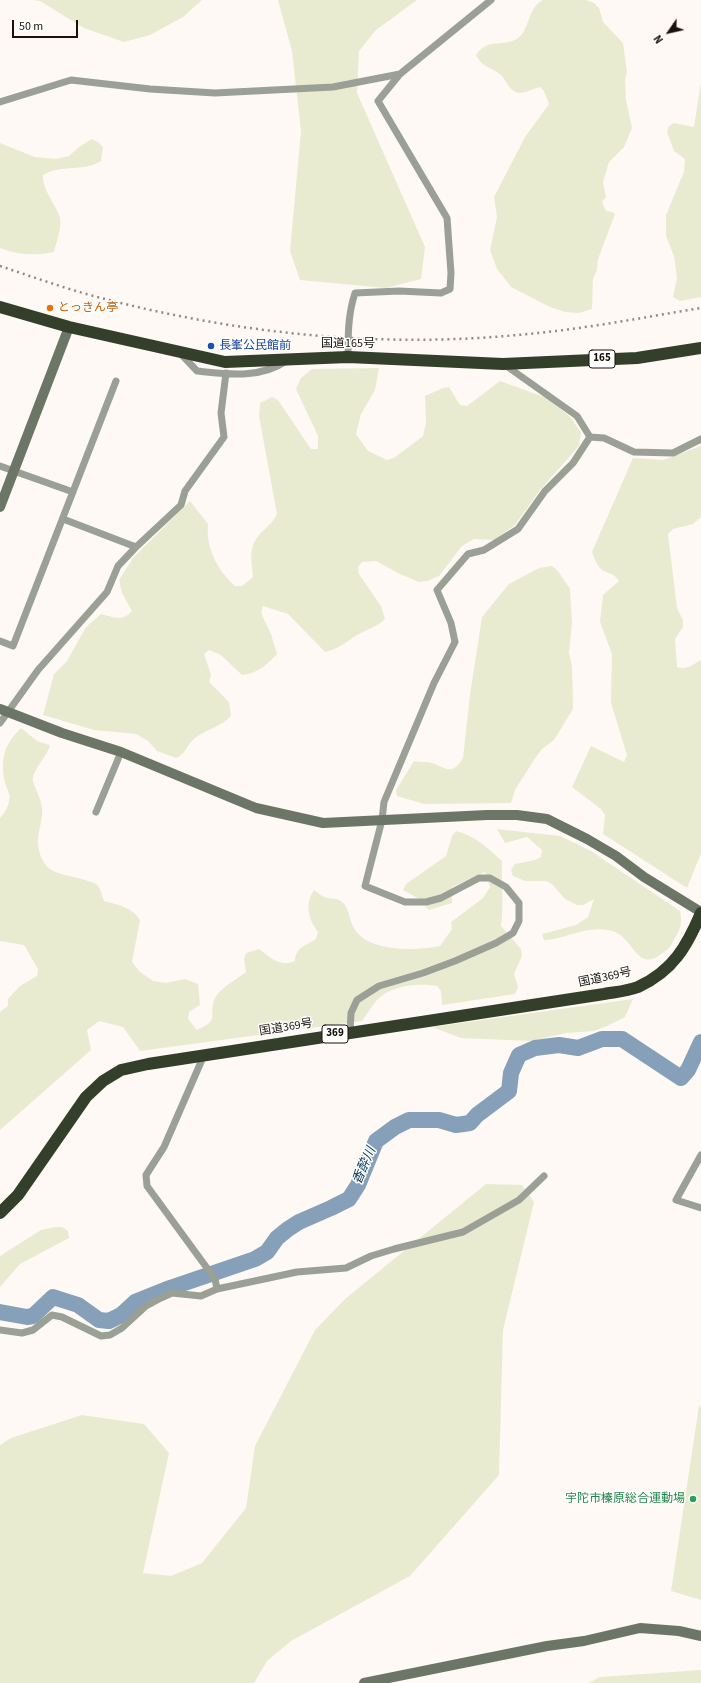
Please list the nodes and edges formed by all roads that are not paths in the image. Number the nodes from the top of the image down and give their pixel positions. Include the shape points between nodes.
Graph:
1 (491, 0) edge
2 (400, 74) junction
3 (0, 102) edge
4 (0, 307) edge
5 (69, 327) junction
6 (701, 348) edge
7 (179, 352) junction
8 (348, 357) junction
9 (288, 359) junction
10 (503, 364) junction
11 (226, 373) junction
12 (116, 381) dead end
13 (590, 436) junction
14 (701, 439) edge
15 (0, 466) edge
16 (14, 470) junction
17 (73, 492) junction
18 (0, 506) edge
19 (63, 519) junction
20 (136, 547) junction
21 (0, 641) edge
22 (4, 711) edge
23 (0, 723) edge
24 (121, 752) junction
25 (96, 812) dead end
26 (382, 820) junction
27 (701, 912) edge
28 (350, 1032) junction
29 (204, 1055) junction
30 (701, 1155) edge
31 (544, 1176) dead end
32 (701, 1208) edge
33 (0, 1213) edge
34 (217, 1289) junction
35 (0, 1330) edge
36 (701, 1636) edge
37 (364, 1683) edge

1 - 2 street
2 - 3 street via 333,87 215,93 71,80
2 - 8 street via 378,100 447,218 450,289 441,293 399,291 355,294 348,334
4 - 5 highway, 国道165号 / 165
5 - 7 highway, 国道165号 / 165
5 - 16 street
6 - 10 highway, 国道165号 / 165 via 637,358
7 - 9 highway, 国道165号 / 165 via 225,362
7 - 11 street via 197,371
8 - 9 highway, 国道165号 / 165
8 - 10 highway, 国道165号 / 165
9 - 11 street via 257,374
10 - 13 street via 576,416
11 - 20 street via 221,413 224,437 185,492 181,505
12 - 17 street
13 - 14 street via 604,438 634,452 673,453
13 - 26 street via 573,462 545,491 518,529 484,550 468,554 437,590 451,623 455,642 434,683 384,802
15 - 16 street
16 - 17 street
16 - 18 street
17 - 19 street
19 - 20 street
19 - 21 street via 14,646
20 - 22 street via 118,566 107,592
22 - 23 street
22 - 24 street
24 - 25 street
24 - 26 street via 256,808 323,823
26 - 27 street via 487,815 547,819 616,856 644,877
26 - 28 street via 365,886 405,902 426,902 441,898 479,878 490,878 506,887 519,904 519,921 513,933 496,943 455,961 379,986 357,1000 351,1013
27 - 28 highway, 国道369号 / 369 via 688,942 668,968 637,987
28 - 29 highway, 国道369号 / 369
29 - 33 highway, 国道369号 / 369 via 122,1070 103,1081 86,1097 18,1195
29 - 34 street via 164,1147 146,1174 147,1186 215,1279
30 - 32 street via 676,1200
31 - 34 street via 519,1200 463,1232 371,1256 346,1268 297,1272
34 - 35 street via 201,1296 172,1293 146,1306 122,1328 110,1335 101,1336 62,1317 52,1315 33,1330 22,1333
36 - 37 street via 680,1631 640,1628

